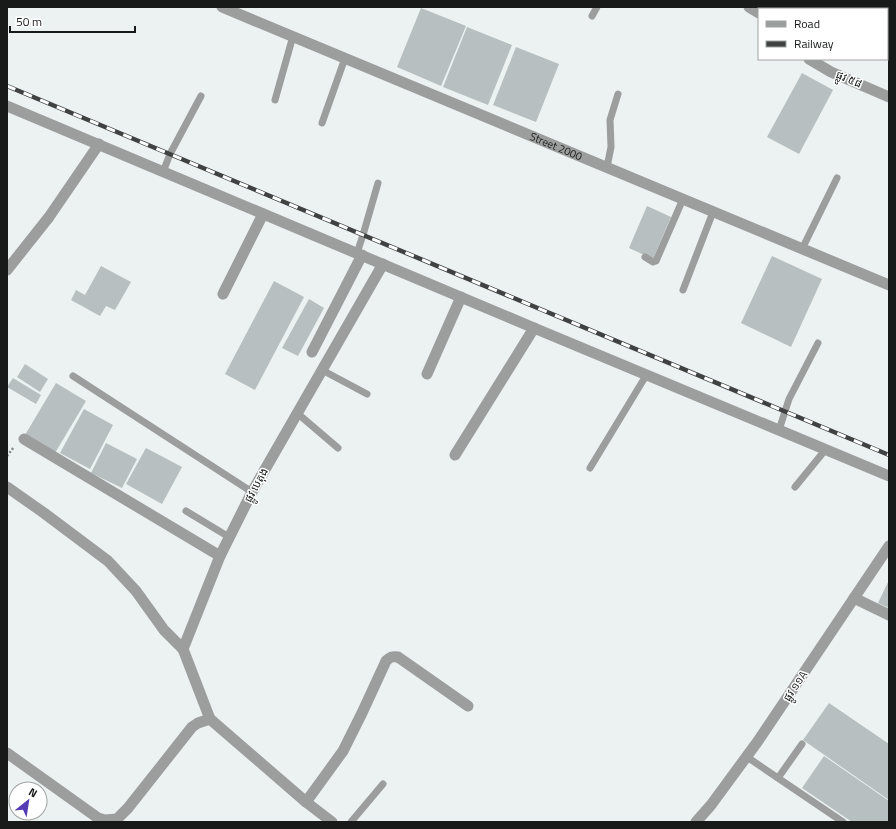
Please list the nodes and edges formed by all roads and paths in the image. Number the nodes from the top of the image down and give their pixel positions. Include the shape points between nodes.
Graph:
1 (222, 7) edge
2 (597, 7) edge
3 (749, 7) edge
4 (239, 10) edge
5 (758, 12) edge
6 (592, 16) dead end
7 (293, 36) junction
8 (345, 58) junction
9 (811, 60) edge
10 (618, 94) dead end
11 (201, 96) dead end
12 (889, 96) edge
13 (275, 100) dead end
14 (7, 106) edge
15 (322, 123) dead end
16 (99, 144) junction
17 (607, 167) junction
18 (163, 172) junction
19 (837, 178) dead end
20 (378, 183) dead end
21 (683, 199) junction
22 (712, 212) junction
23 (263, 214) junction
24 (802, 249) junction
25 (359, 254) junction
26 (645, 257) dead end
27 (383, 264) junction
28 (7, 270) edge
29 (889, 286) edge
30 (683, 290) dead end
31 (223, 294) dead end
32 (461, 297) junction
33 (534, 328) junction
34 (818, 343) dead end
35 (312, 352) dead end
36 (322, 370) junction
37 (427, 374) dead end
38 (647, 374) junction
39 (73, 376) dead end
40 (367, 394) dead end
41 (297, 413) junction
42 (779, 430) junction
43 (24, 439) dead end
44 (338, 448) dead end
45 (826, 450) junction
46 (455, 455) dead end
47 (590, 468) dead end
48 (889, 476) edge
49 (7, 487) edge
50 (795, 487) dead end
51 (252, 492) junction
52 (186, 511) dead end
53 (229, 537) junction
54 (889, 546) edge
55 (220, 556) junction
56 (854, 598) junction
57 (889, 615) edge
58 (182, 648) junction
59 (468, 706) dead end
60 (210, 719) junction
61 (802, 744) dead end
62 (7, 753) edge
63 (747, 757) junction
64 (778, 778) junction
65 (383, 784) dead end
66 (306, 802) junction
67 (97, 820) edge
68 (332, 822) edge
69 (351, 822) edge
70 (696, 822) edge
71 (843, 822) edge

1 - 4 street, Street 2000
2 - 6 lane
3 - 5 street
4 - 7 street, Street 2000
7 - 8 street, Street 2000
7 - 13 lane
8 - 15 lane
8 - 17 street, Street 2000
9 - 12 street, ផ្លូវ ៥៨ via 831,72
10 - 17 lane via 610,120 611,147
11 - 18 lane
14 - 16 street
16 - 18 street
16 - 28 street via 49,217
17 - 21 street, Street 2000
18 - 23 street
19 - 24 lane
20 - 25 lane
21 - 22 street, Street 2000
21 - 26 lane via 656,261
22 - 24 street, Street 2000
22 - 30 lane
23 - 25 street
23 - 31 street
24 - 29 street, Street 2000
25 - 27 street
25 - 35 street
27 - 32 street
27 - 36 street, ផ្លូវ បេតុង
32 - 33 street
32 - 37 street
33 - 38 street
33 - 46 street
34 - 42 lane via 789,399
36 - 40 lane
36 - 41 street, ផ្លូវ បេតុង
38 - 42 street
38 - 47 lane
39 - 51 lane
41 - 44 lane
41 - 51 street, ផ្លូវ បេតុង
42 - 45 street
43 - 55 street
45 - 48 street
45 - 50 lane
49 - 58 street via 108,561 136,591 164,630
51 - 53 street, ផ្លូវ បេតុង
52 - 53 lane
53 - 55 street, ផ្លូវ បេតុង
54 - 56 street, ផ្លូវ ១១A
55 - 58 street, ផ្លូវ បេតុង
56 - 57 street
56 - 63 street, ផ្លូវ ១១A
58 - 60 street
59 - 66 street via 398,656 389,658 343,751
60 - 66 street
60 - 67 street via 192,727 117,820
61 - 64 lane
62 - 67 street
63 - 64 lane
63 - 70 street, ផ្លូវ ១១A
64 - 71 lane
65 - 69 lane
66 - 68 street

